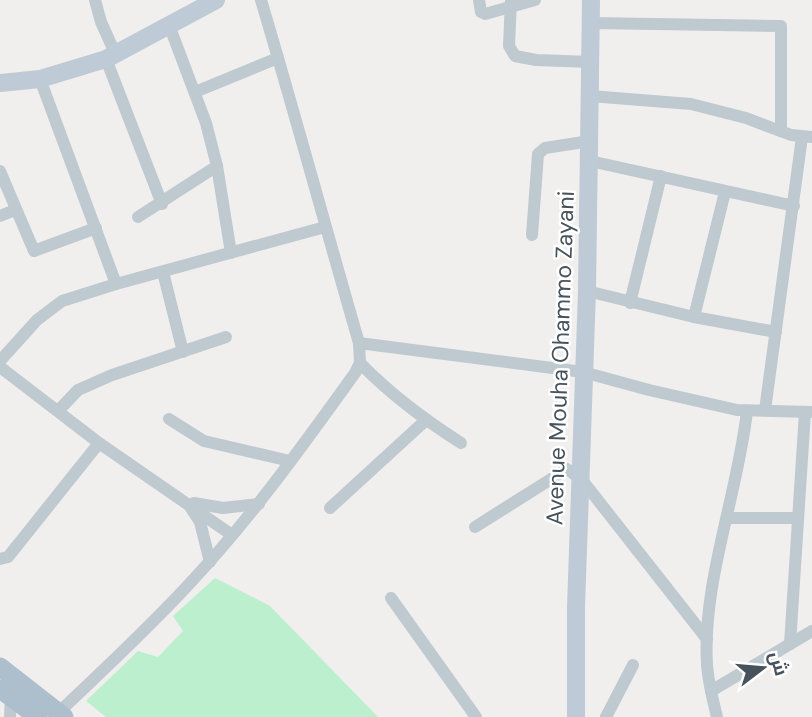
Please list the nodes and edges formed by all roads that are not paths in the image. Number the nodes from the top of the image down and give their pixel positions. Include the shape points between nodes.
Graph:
1 (95, 0) edge
2 (216, 0) edge
3 (261, 0) edge
4 (479, 0) edge
5 (535, 0) edge
6 (591, 0) edge
7 (510, 3) edge
8 (591, 23) junction
9 (169, 25) junction
10 (111, 56) junction
11 (278, 58) junction
12 (591, 62) junction
13 (40, 79) junction
14 (0, 83) edge
15 (195, 92) junction
16 (590, 96) junction
17 (781, 131) junction
18 (807, 137) edge
19 (590, 141) junction
20 (590, 162) junction
21 (217, 166) junction
22 (0, 171) edge
23 (661, 176) junction
24 (725, 192) junction
25 (162, 204) junction
26 (794, 206) junction
27 (15, 210) junction
28 (0, 216) edge
29 (138, 218) dead end
30 (325, 227) junction
31 (96, 228) junction
32 (532, 235) dead end
33 (231, 253) junction
34 (163, 272) junction
35 (116, 284) junction
36 (587, 291) junction
37 (630, 303) junction
38 (694, 317) junction
39 (776, 332) junction
40 (226, 337) dead end
41 (359, 343) junction
42 (183, 352) junction
43 (0, 361) edge
44 (360, 363) junction
45 (0, 368) edge
46 (583, 372) junction
47 (765, 410) junction
48 (58, 411) junction
49 (747, 411) junction
50 (808, 412) edge
51 (169, 419) dead end
52 (426, 420) junction
53 (99, 443) junction
54 (461, 443) dead end
55 (290, 461) junction
56 (582, 480) junction
57 (187, 501) junction
58 (259, 504) junction
59 (330, 508) dead end
60 (812, 510) edge
61 (798, 514) junction
62 (727, 518) junction
63 (475, 527) dead end
64 (232, 535) junction
65 (0, 559) edge
66 (210, 562) junction
67 (391, 598) dead end
68 (812, 631) edge
69 (707, 639) junction
70 (790, 644) junction
71 (633, 665) dead end
72 (5, 682) edge
73 (711, 691) junction
74 (61, 715) edge
75 (10, 717) edge
76 (38, 717) edge
77 (476, 717) edge
78 (576, 717) edge
79 (606, 717) edge
80 (717, 717) edge

1 - 10 street
2 - 9 street
3 - 11 street
4 - 7 street via 485,14
5 - 7 street
6 - 8 street, Avenue Mouha Ohammo Zayani
7 - 12 street via 509,46 515,57
8 - 12 street, Avenue Mouha Ohammo Zayani
8 - 17 street via 781,26
9 - 10 street
9 - 15 street
10 - 13 street
10 - 25 street
11 - 15 street
11 - 30 street
12 - 16 street, Avenue Mouha Ohammo Zayani
13 - 14 street
13 - 31 street
15 - 21 street
16 - 17 street via 691,104
16 - 19 street, Avenue Mouha Ohammo Zayani
17 - 18 street
18 - 26 street
19 - 20 street, Avenue Mouha Ohammo Zayani
19 - 32 street via 545,148 538,154
20 - 23 street
20 - 36 street, Avenue Mouha Ohammo Zayani
21 - 25 street
21 - 33 street
22 - 27 street
23 - 24 street
23 - 37 street
24 - 26 street
24 - 38 street
25 - 29 street
26 - 39 street
27 - 28 street
27 - 31 street via 34,251
30 - 33 street
30 - 41 street
31 - 35 street
33 - 34 street
34 - 35 street
34 - 42 street
35 - 43 street via 62,301 37,320
36 - 37 street
36 - 46 street, Avenue Mouha Ohammo Zayani
37 - 38 street
38 - 39 street
39 - 47 street
40 - 42 street
41 - 44 street
41 - 46 street
42 - 48 street via 78,390
44 - 52 street
44 - 55 street
45 - 48 street
46 - 49 street
46 - 56 street, Avenue Mouha Ohammo Zayani
47 - 49 street
47 - 50 street
48 - 53 street
49 - 62 street
50 - 61 street
51 - 55 street via 204,441
52 - 54 street
52 - 59 street
53 - 57 street
53 - 65 street via 8,557
55 - 58 street
56 - 63 street via 567,469
56 - 69 street
56 - 78 street, Avenue Mouha Ohammo Zayani
57 - 58 street via 223,508
57 - 64 street
57 - 66 street via 200,522
58 - 64 street
60 - 61 street
61 - 62 street
61 - 70 street
62 - 69 street
64 - 66 street
66 - 74 street
67 - 77 street
68 - 70 street
69 - 73 street
70 - 73 street
71 - 79 street
72 - 74 main road
72 - 75 street
72 - 76 main road
73 - 80 street

